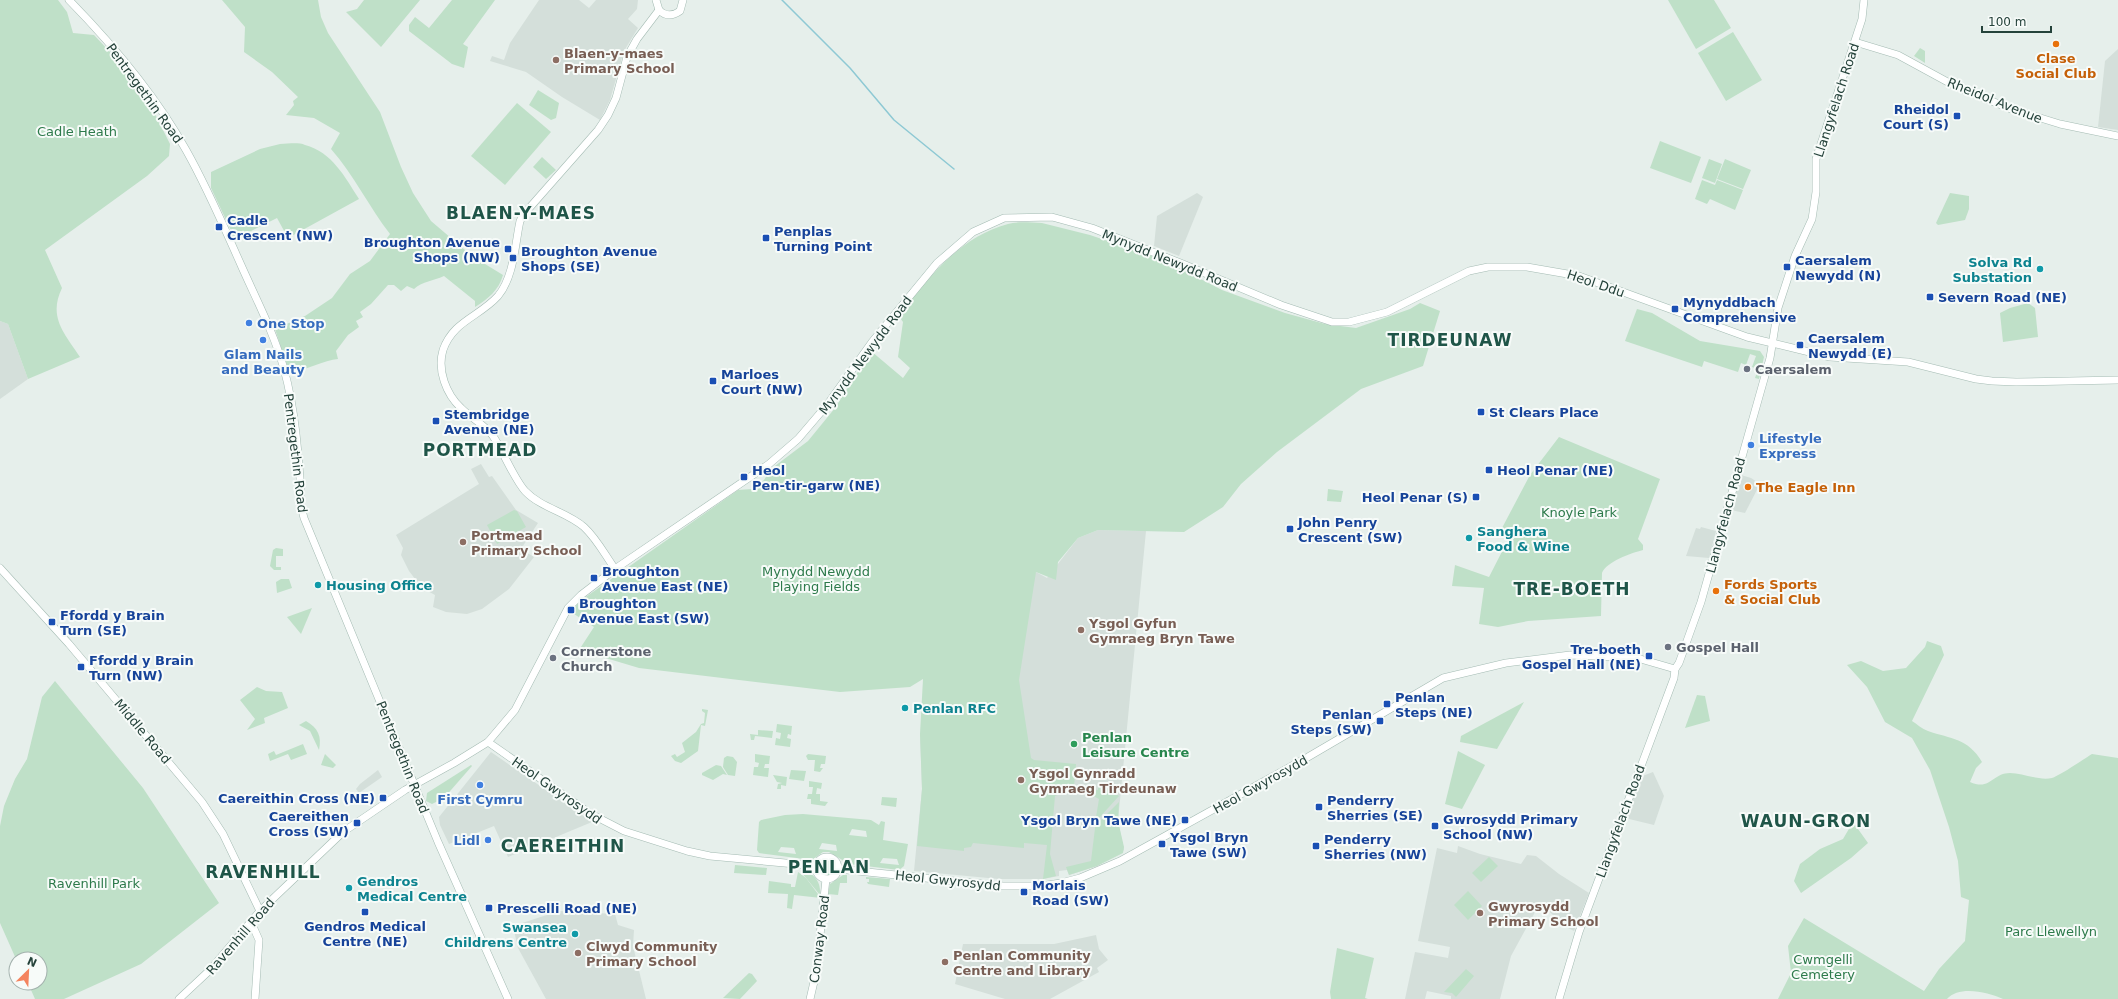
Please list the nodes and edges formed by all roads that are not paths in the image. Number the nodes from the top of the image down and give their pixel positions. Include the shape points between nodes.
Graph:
1 (70, 0) edge
2 (656, 0) edge
3 (682, 0) edge
4 (1864, 0) edge
5 (659, 10) junction
6 (1855, 42) junction
7 (2118, 136) edge
8 (1419, 297) joint
9 (1772, 343) junction
10 (2118, 380) edge
11 (0, 568) edge
12 (614, 569) junction
13 (1675, 669) junction
14 (488, 742) junction
15 (414, 786) junction
16 (817, 866) junction
17 (838, 869) junction
18 (826, 879) junction
19 (260, 911) junction
20 (251, 922) junction
21 (179, 999) edge
22 (255, 999) edge
23 (508, 999) edge
24 (810, 999) edge
25 (1559, 999) edge

1 - 15 street, Pentregethin Road via 139,81 186,149 271,334 284,368 293,409 300,502 304,518
2 - 5 street
3 - 5 street via 682,6 676,14 666,15
4 - 6 street, Llangyfelach Road via 1862,19
5 - 12 street via 627,57 616,98 608,115 595,134 524,214 505,283 492,301 457,327 448,338 441,370 447,390 460,408 492,434 524,491 584,527
6 - 7 street, Rheidol Avenue via 1898,55 1955,86 2011,109 2060,124
6 - 9 street, Llangyfelach Road via 1816,159 1814,211 1784,289
8 - 9 street, Heol Ddu via 1470,271 1511,266 1542,268 1578,276 1674,312
8 - 12 street, Mynydd Newydd Road via 1366,318 1332,322 1280,305 1092,228 1052,217 1004,218 973,232 937,263 872,342 827,405 798,439 769,464
9 - 10 street, Heol Ddu via 1830,357 1908,362 1992,381
9 - 13 street, Llangyfelach Road via 1701,602
11 - 19 street, Middle Road via 73,649 202,802 223,834
12 - 14 street, Mynydd Newydd Road via 568,608 515,710
13 - 17 street, Heol Gwyrosydd via 1637,658 1570,655 1506,663 1443,678 1308,757 1120,861 1080,878 1060,883 1004,886
13 - 25 street, Llangyfelach Road via 1674,678 1579,932
14 - 15 street, Mynydd Newydd Road
14 - 16 street, Heol Gwyrosydd via 591,814 624,831 710,856
15 - 19 street, Ravenhill Road via 370,812 343,832
15 - 23 street, Pentregethin Road
16 - 17 street via 821,860 827,858 834,860
16 - 18 street via 818,874
17 - 18 street via 835,876
18 - 24 street, Conway Road via 816,972
19 - 20 street, Ravenhill Road
20 - 21 street, Ravenhill Road via 210,970
20 - 22 street via 259,940

